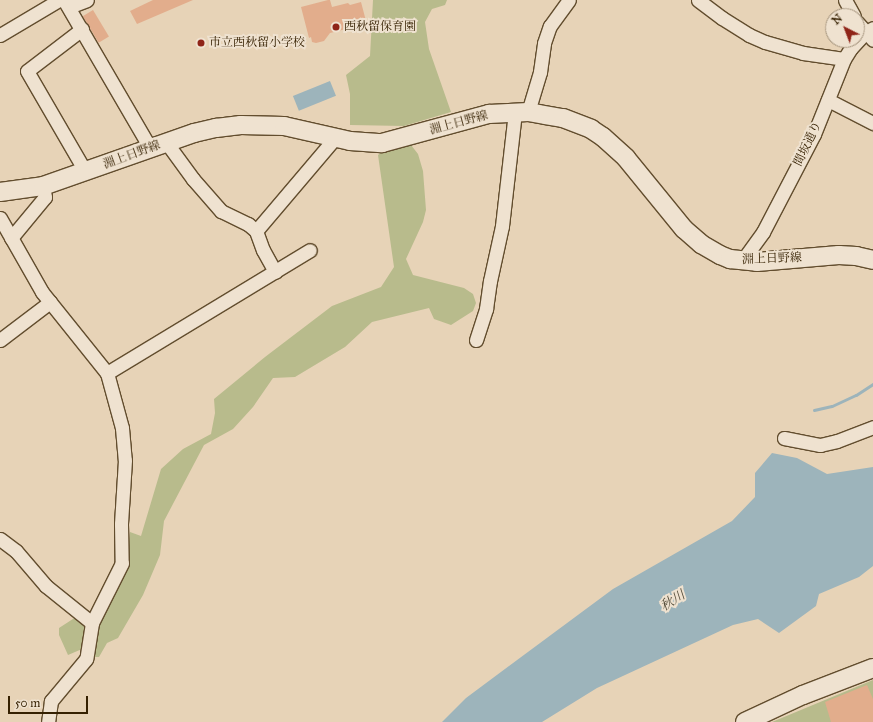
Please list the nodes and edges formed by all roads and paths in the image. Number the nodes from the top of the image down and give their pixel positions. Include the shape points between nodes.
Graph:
1 (87, 0) edge
2 (569, 0) edge
3 (698, 0) edge
4 (64, 2) edge
5 (2, 30) edge
6 (82, 30) junction
7 (870, 34) edge
8 (844, 59) junction
9 (828, 100) junction
10 (521, 112) junction
11 (873, 124) edge
12 (335, 138) junction
13 (158, 145) junction
14 (85, 171) junction
15 (43, 186) junction
16 (0, 192) edge
17 (0, 218) edge
18 (256, 231) junction
19 (11, 238) junction
20 (310, 250) dead end
21 (873, 260) edge
22 (742, 261) junction
23 (275, 272) junction
24 (50, 302) junction
25 (0, 340) edge
26 (476, 340) dead end
27 (108, 373) junction
28 (873, 427) edge
29 (784, 438) dead end
30 (0, 539) edge
31 (92, 623) junction
32 (873, 668) edge
33 (48, 722) edge
34 (746, 722) edge

1 - 4 street
2 - 10 street via 550,26 544,43 540,72
3 - 8 street via 749,35 765,42 803,53
4 - 5 street
4 - 6 street
6 - 13 street
6 - 14 street via 27,71
7 - 8 street, 間坂通り via 851,48
8 - 9 street, 間坂通り
9 - 11 street
9 - 22 street, 間坂通り via 814,134 776,208 763,232
10 - 12 main road, 淵上日野線 via 489,114 382,143
10 - 22 main road, 淵上日野線 via 563,118 591,129 626,158 694,238 730,260
10 - 26 street via 486,309
12 - 13 main road, 淵上日野線 via 284,126 241,125 204,130
12 - 18 street
13 - 14 main road, 淵上日野線
13 - 18 street via 193,179 221,212 248,224
14 - 15 main road, 淵上日野線
15 - 16 main road, 淵上日野線
15 - 19 street via 45,197
17 - 19 street
18 - 23 street
19 - 24 street via 36,283
20 - 23 street
21 - 22 main road, 淵上日野線 via 839,255
23 - 27 street
24 - 25 street
24 - 27 street
27 - 31 street via 122,428 125,460 121,524 122,563
28 - 29 street via 820,444
30 - 31 street via 16,550 46,586
31 - 33 street via 86,659 51,701
32 - 34 main road via 803,695

